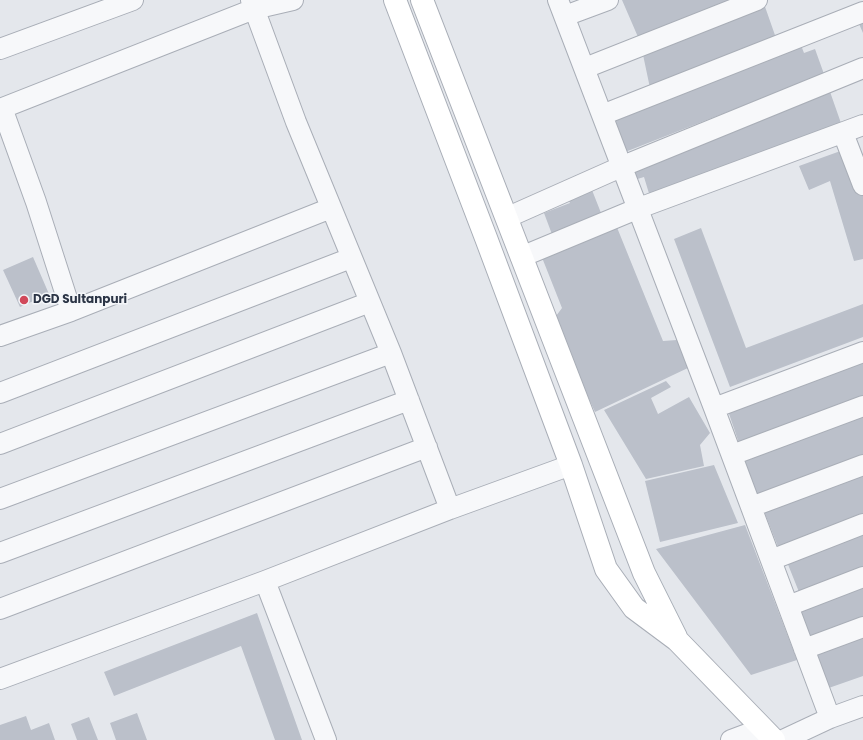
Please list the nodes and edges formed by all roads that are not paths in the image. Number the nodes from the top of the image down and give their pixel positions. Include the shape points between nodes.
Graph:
1 (133, 0) edge
2 (293, 0) edge
3 (395, 0) edge
4 (422, 0) edge
5 (608, 0) edge
6 (757, 0) edge
7 (252, 5) edge
8 (562, 8) edge
9 (863, 12) edge
10 (0, 50) edge
11 (584, 68) junction
12 (863, 68) edge
13 (1, 109) edge
14 (602, 115) junction
15 (863, 125) edge
16 (843, 132) junction
17 (622, 166) junction
18 (863, 185) edge
19 (331, 208) junction
20 (639, 208) junction
21 (506, 218) junction
22 (521, 257) junction
23 (351, 258) junction
24 (370, 302) junction
25 (71, 311) junction
26 (0, 336) edge
27 (863, 352) edge
28 (391, 353) junction
29 (0, 393) edge
30 (409, 400) junction
31 (863, 406) edge
32 (714, 408) junction
33 (0, 444) edge
34 (427, 447) junction
35 (732, 455) junction
36 (571, 465) junction
37 (863, 465) edge
38 (0, 499) edge
39 (751, 507) junction
40 (450, 509) junction
41 (863, 524) edge
42 (0, 553) edge
43 (771, 560) junction
44 (863, 577) edge
45 (265, 581) junction
46 (788, 606) junction
47 (0, 609) edge
48 (863, 627) edge
49 (677, 640) junction
50 (804, 648) junction
51 (0, 679) edge
52 (863, 706) edge
53 (830, 718) junction
54 (768, 734) edge
55 (326, 740) edge
56 (731, 740) edge
57 (783, 740) edge

1 - 10 street
2 - 7 street
3 - 36 street
4 - 21 street
5 - 8 street
6 - 11 street
7 - 13 street
7 - 19 street
8 - 11 street
9 - 14 street
11 - 14 street
12 - 17 street
13 - 25 street via 36,202
14 - 17 street
15 - 16 street
16 - 18 street
16 - 20 street
17 - 20 street
17 - 21 street
19 - 23 street
19 - 25 street
20 - 22 street
20 - 32 street
21 - 22 street
22 - 49 street via 644,573
23 - 24 street
23 - 29 street
24 - 28 street
24 - 33 street
25 - 26 street
27 - 32 street
28 - 30 street
28 - 38 street
30 - 34 street
30 - 42 street
31 - 35 street
32 - 35 street
34 - 40 street
34 - 47 street
35 - 39 street
36 - 40 street
36 - 49 street via 606,569 634,608
37 - 39 street
39 - 43 street
40 - 45 street
41 - 43 street
43 - 46 street
44 - 46 street
45 - 51 street
45 - 55 street
46 - 50 street
48 - 50 street
49 - 54 street
50 - 53 street
52 - 53 street
53 - 57 street
54 - 56 street

